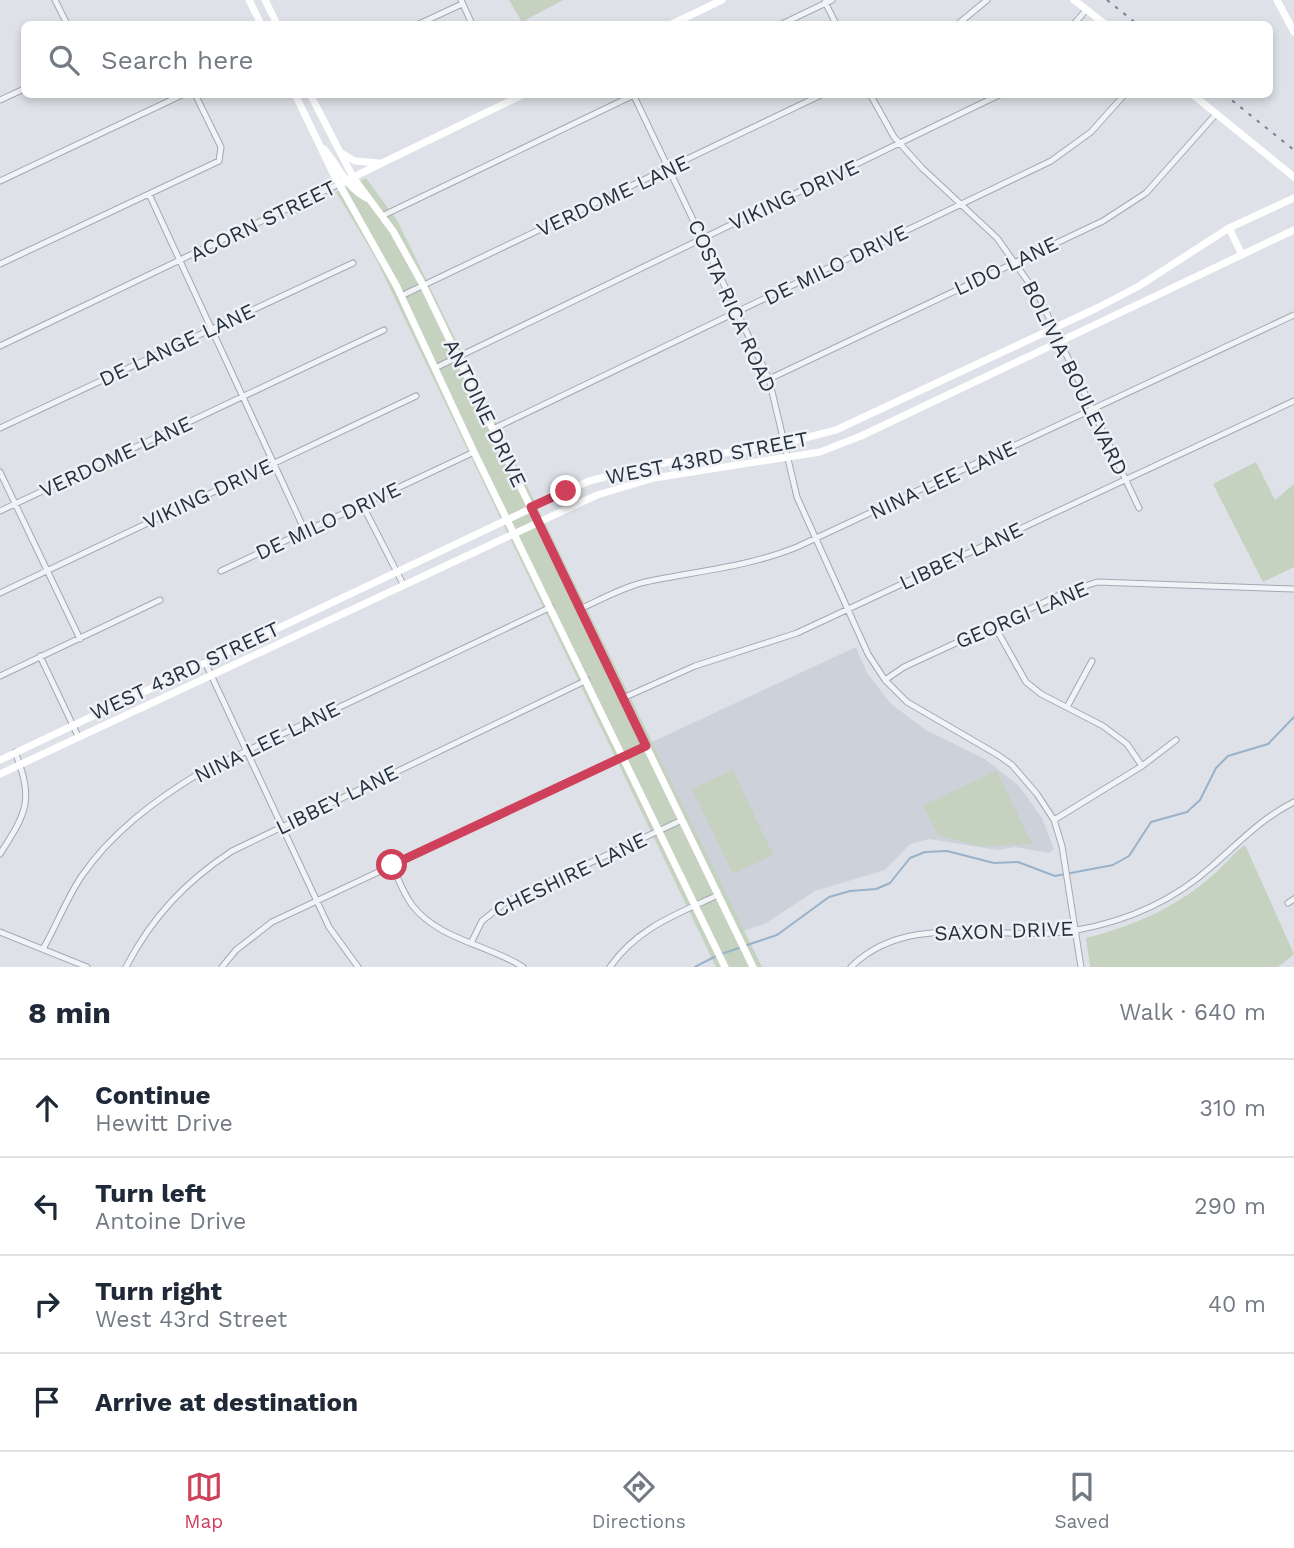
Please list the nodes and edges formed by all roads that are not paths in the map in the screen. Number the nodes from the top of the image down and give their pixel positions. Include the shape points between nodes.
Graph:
1 (55, 0) edge
2 (249, 0) edge
3 (265, 0) edge
4 (722, 0) edge
5 (987, 0) edge
6 (1074, 0) edge
7 (1277, 0) edge
8 (827, 1) edge
9 (461, 2) edge
10 (1086, 10) junction
11 (1294, 12) edge
12 (1285, 16) junction
13 (66, 21) edge
14 (260, 21) edge
15 (276, 21) edge
16 (425, 21) edge
17 (470, 21) edge
18 (678, 21) edge
19 (788, 21) edge
20 (835, 21) edge
21 (962, 21) edge
22 (1077, 21) edge
23 (1101, 21) edge
24 (1294, 32) edge
25 (21, 90) edge
26 (176, 98) edge
27 (197, 98) edge
28 (297, 98) edge
29 (312, 98) edge
30 (507, 98) edge
31 (628, 98) edge
32 (635, 98) edge
33 (814, 98) edge
34 (872, 98) edge
35 (993, 98) edge
36 (1121, 98) edge
37 (1197, 98) edge
38 (0, 100) edge
39 (1216, 114) junction
40 (901, 145) junction
41 (340, 153) junction
42 (383, 163) junction
43 (669, 171) junction
44 (1294, 177) edge
45 (346, 180) junction
46 (0, 181) edge
47 (149, 194) junction
48 (1294, 198) edge
49 (960, 205) junction
50 (382, 216) junction
51 (1229, 228) junction
52 (1294, 230) edge
53 (702, 239) junction
54 (1242, 255) junction
55 (1015, 261) junction
56 (180, 262) junction
57 (353, 262) dead end
58 (0, 264) edge
59 (424, 285) junction
60 (1139, 286) junction
61 (401, 296) junction
62 (1146, 300) junction
63 (737, 312) junction
64 (1294, 316) edge
65 (1054, 327) junction
66 (211, 330) junction
67 (384, 331) dead end
68 (1060, 342) junction
69 (0, 346) edge
70 (458, 358) junction
71 (435, 368) junction
72 (769, 379) junction
73 (915, 394) junction
74 (416, 396) dead end
75 (242, 397) junction
76 (1294, 401) edge
77 (921, 407) junction
78 (1093, 410) junction
79 (0, 428) edge
80 (493, 429) junction
81 (785, 443) junction
82 (474, 452) junction
83 (789, 457) junction
84 (274, 463) junction
85 (652, 465) junction
86 (0, 472) edge
87 (654, 478) junction
88 (1125, 480) junction
89 (15, 504) junction
90 (363, 506) junction
91 (531, 507) junction
92 (1139, 508) dead end
93 (0, 511) edge
94 (508, 518) junction
95 (538, 522) junction
96 (306, 531) junction
97 (516, 533) junction
98 (815, 540) junction
99 (47, 571) junction
100 (220, 571) dead end
101 (396, 571) junction
102 (403, 584) junction
103 (1294, 589) edge
104 (0, 593) edge
105 (160, 600) dead end
106 (551, 607) junction
107 (580, 609) junction
108 (847, 610) junction
109 (300, 617) junction
110 (994, 625) junction
111 (306, 630) junction
112 (79, 639) junction
113 (40, 656) junction
114 (1092, 661) dead end
115 (205, 662) junction
116 (0, 676) edge
117 (211, 676) junction
118 (587, 680) junction
119 (885, 680) junction
120 (623, 698) junction
121 (1067, 707) junction
122 (72, 723) junction
123 (78, 736) junction
124 (1175, 740) dead end
125 (646, 746) junction
126 (247, 751) junction
127 (15, 752) junction
128 (624, 757) junction
129 (0, 760) edge
130 (20, 764) junction
131 (1142, 766) junction
132 (0, 774) edge
133 (1294, 802) edge
134 (682, 820) junction
135 (1054, 820) junction
136 (283, 826) junction
137 (659, 831) junction
138 (0, 853) edge
139 (392, 865) junction
140 (718, 895) junction
141 (317, 900) junction
142 (695, 906) junction
143 (1075, 931) junction
144 (0, 932) edge
145 (471, 943) junction
146 (43, 949) junction
147 (724, 965) edge
148 (87, 967) edge
149 (126, 967) edge
150 (222, 967) edge
151 (358, 967) edge
152 (523, 967) edge
153 (610, 967) edge
154 (754, 967) edge
155 (851, 967) edge
156 (1081, 967) edge

1 - 13 street
2 - 14 main road
3 - 15 main road
4 - 18 main road
5 - 21 street
6 - 10 main road
7 - 12 main road
8 - 19 street
8 - 20 street
9 - 16 street
9 - 17 street
10 - 22 street
10 - 23 main road
11 - 12 street
12 - 24 main road
25 - 38 street
26 - 46 street
27 - 47 street via 221,147 219,162
28 - 45 main road, ANTOINE DRIVE via 318,144
29 - 41 main road, ANTOINE DRIVE
30 - 42 main road, ACORN STREET
31 - 50 street
32 - 43 street, COSTA RICA ROAD
33 - 43 street, VERDOME LANE
34 - 40 street, BOLIVIA BOULEVARD
35 - 40 street, VIKING DRIVE
36 - 49 street, DE MILO DRIVE via 1091,132 1051,161
37 - 39 main road
39 - 44 main road
39 - 55 street, LIDO LANE via 1146,193 1103,221
40 - 49 street, BOLIVIA BOULEVARD
40 - 53 street, VIKING DRIVE
41 - 42 main road via 364,163
41 - 45 main road, ANTOINE DRIVE
42 - 45 main road, ACORN STREET
43 - 53 street, COSTA RICA ROAD
43 - 59 street, VERDOME LANE
45 - 50 main road, ANTOINE DRIVE
45 - 56 street, ACORN STREET
45 - 61 main road, ANTOINE DRIVE
47 - 56 street
47 - 58 street
48 - 51 main road, WEST 43RD STREET
49 - 55 street, BOLIVIA BOULEVARD
49 - 63 street, DE MILO DRIVE
50 - 59 main road, ANTOINE DRIVE
51 - 54 main road
51 - 60 main road, WEST 43RD STREET
52 - 54 main road, WEST 43RD STREET
53 - 63 street, COSTA RICA ROAD
53 - 70 street, VIKING DRIVE
54 - 62 main road, WEST 43RD STREET
55 - 65 street, BOLIVIA BOULEVARD
55 - 72 street, LIDO LANE
56 - 66 street
56 - 69 street, ACORN STREET
57 - 66 street, DE LANGE LANE
59 - 61 street, VERDOME LANE
59 - 70 main road, ANTOINE DRIVE
60 - 62 main road
60 - 65 main road, WEST 43RD STREET
61 - 71 main road, ANTOINE DRIVE
62 - 68 main road, WEST 43RD STREET
63 - 72 street, COSTA RICA ROAD
63 - 80 street, DE MILO DRIVE
64 - 78 street, NINA LEE LANE
65 - 68 street, BOLIVIA BOULEVARD
65 - 73 main road, WEST 43RD STREET
66 - 75 street
66 - 79 street, DE LANGE LANE
67 - 75 street, VERDOME LANE
68 - 77 main road, WEST 43RD STREET
68 - 78 street, BOLIVIA BOULEVARD
70 - 71 street, VIKING DRIVE
70 - 80 main road, ANTOINE DRIVE
71 - 82 main road, ANTOINE DRIVE
72 - 81 street, COSTA RICA ROAD
73 - 77 main road
73 - 81 main road, WEST 43RD STREET via 836,430
74 - 84 street, VIKING DRIVE
75 - 84 street
75 - 89 street, VERDOME LANE
76 - 88 street, LIBBEY LANE
77 - 83 main road, WEST 43RD STREET via 820,452
78 - 88 street, BOLIVIA BOULEVARD
78 - 98 street, NINA LEE LANE
80 - 91 main road, ANTOINE DRIVE
81 - 83 street, COSTA RICA ROAD
81 - 85 main road, WEST 43RD STREET
82 - 90 street, DE MILO DRIVE
82 - 94 main road, ANTOINE DRIVE
83 - 87 main road, WEST 43RD STREET
83 - 98 street, COSTA RICA ROAD via 797,497
84 - 96 street
84 - 99 street, VIKING DRIVE
85 - 87 main road
85 - 91 main road, WEST 43RD STREET via 589,481
86 - 89 street
87 - 95 main road, WEST 43RD STREET via 597,495
88 - 92 street, BOLIVIA BOULEVARD
88 - 108 street, LIBBEY LANE
89 - 93 street, VERDOME LANE
89 - 99 street
90 - 96 street, DE MILO DRIVE
90 - 101 street
91 - 94 main road, WEST 43RD STREET
91 - 95 main road, ANTOINE DRIVE
94 - 97 main road, ANTOINE DRIVE
94 - 101 main road, WEST 43RD STREET
95 - 97 main road, WEST 43RD STREET
95 - 107 main road, ANTOINE DRIVE
96 - 100 street, DE MILO DRIVE
97 - 102 main road, WEST 43RD STREET
97 - 106 main road, ANTOINE DRIVE
98 - 107 street, NINA LEE LANE via 769,559 642,583
98 - 108 street, COSTA RICA ROAD
99 - 104 street, VIKING DRIVE
99 - 112 street
101 - 102 street
101 - 109 main road, WEST 43RD STREET
102 - 111 main road, WEST 43RD STREET
103 - 110 street, GEORGI LANE via 1097,582
105 - 112 street
106 - 118 main road, ANTOINE DRIVE
106 - 126 street, NINA LEE LANE
107 - 120 main road, ANTOINE DRIVE
108 - 119 street, COSTA RICA ROAD
108 - 120 street, LIBBEY LANE via 797,633 664,678
109 - 111 main road
109 - 115 main road, WEST 43RD STREET
110 - 119 street, GEORGI LANE
110 - 121 street via 1026,682
111 - 117 main road, WEST 43RD STREET
112 - 113 street
113 - 116 street
113 - 122 street
114 - 121 street
115 - 117 street
115 - 122 main road, WEST 43RD STREET
117 - 123 main road, WEST 43RD STREET
117 - 126 street
118 - 128 main road, ANTOINE DRIVE
118 - 136 street, LIBBEY LANE
119 - 135 street, COSTA RICA ROAD via 919,711 1012,765
120 - 125 main road, ANTOINE DRIVE
121 - 131 street via 1127,744
122 - 123 street
122 - 127 main road, WEST 43RD STREET
123 - 130 main road, WEST 43RD STREET
124 - 131 street
125 - 128 street
125 - 134 main road, ANTOINE DRIVE
126 - 136 street
126 - 146 street, NINA LEE LANE via 164,795 120,833 82,877
127 - 129 main road, WEST 43RD STREET
127 - 130 street
128 - 137 main road, ANTOINE DRIVE
128 - 139 street
130 - 132 main road, WEST 43RD STREET
130 - 138 street via 28,800 23,819
131 - 135 street
133 - 143 street, SAXON DRIVE via 1250,829 1212,867 1177,893 1118,921
134 - 137 street, CHESHIRE LANE
134 - 140 main road, ANTOINE DRIVE
135 - 143 street, COSTA RICA ROAD
136 - 141 street
136 - 149 street, LIBBEY LANE via 200,872 154,919
137 - 142 main road, ANTOINE DRIVE
137 - 145 street, CHESHIRE LANE via 495,909 482,921
139 - 141 street
139 - 145 street via 426,920
140 - 142 street
140 - 154 main road, ANTOINE DRIVE
141 - 150 street via 255,933
141 - 151 street via 329,927
142 - 147 main road, ANTOINE DRIVE
142 - 153 street via 650,927
143 - 155 street, SAXON DRIVE via 935,932 886,944
143 - 156 street, COSTA RICA ROAD
144 - 146 street
145 - 152 street
146 - 148 street

